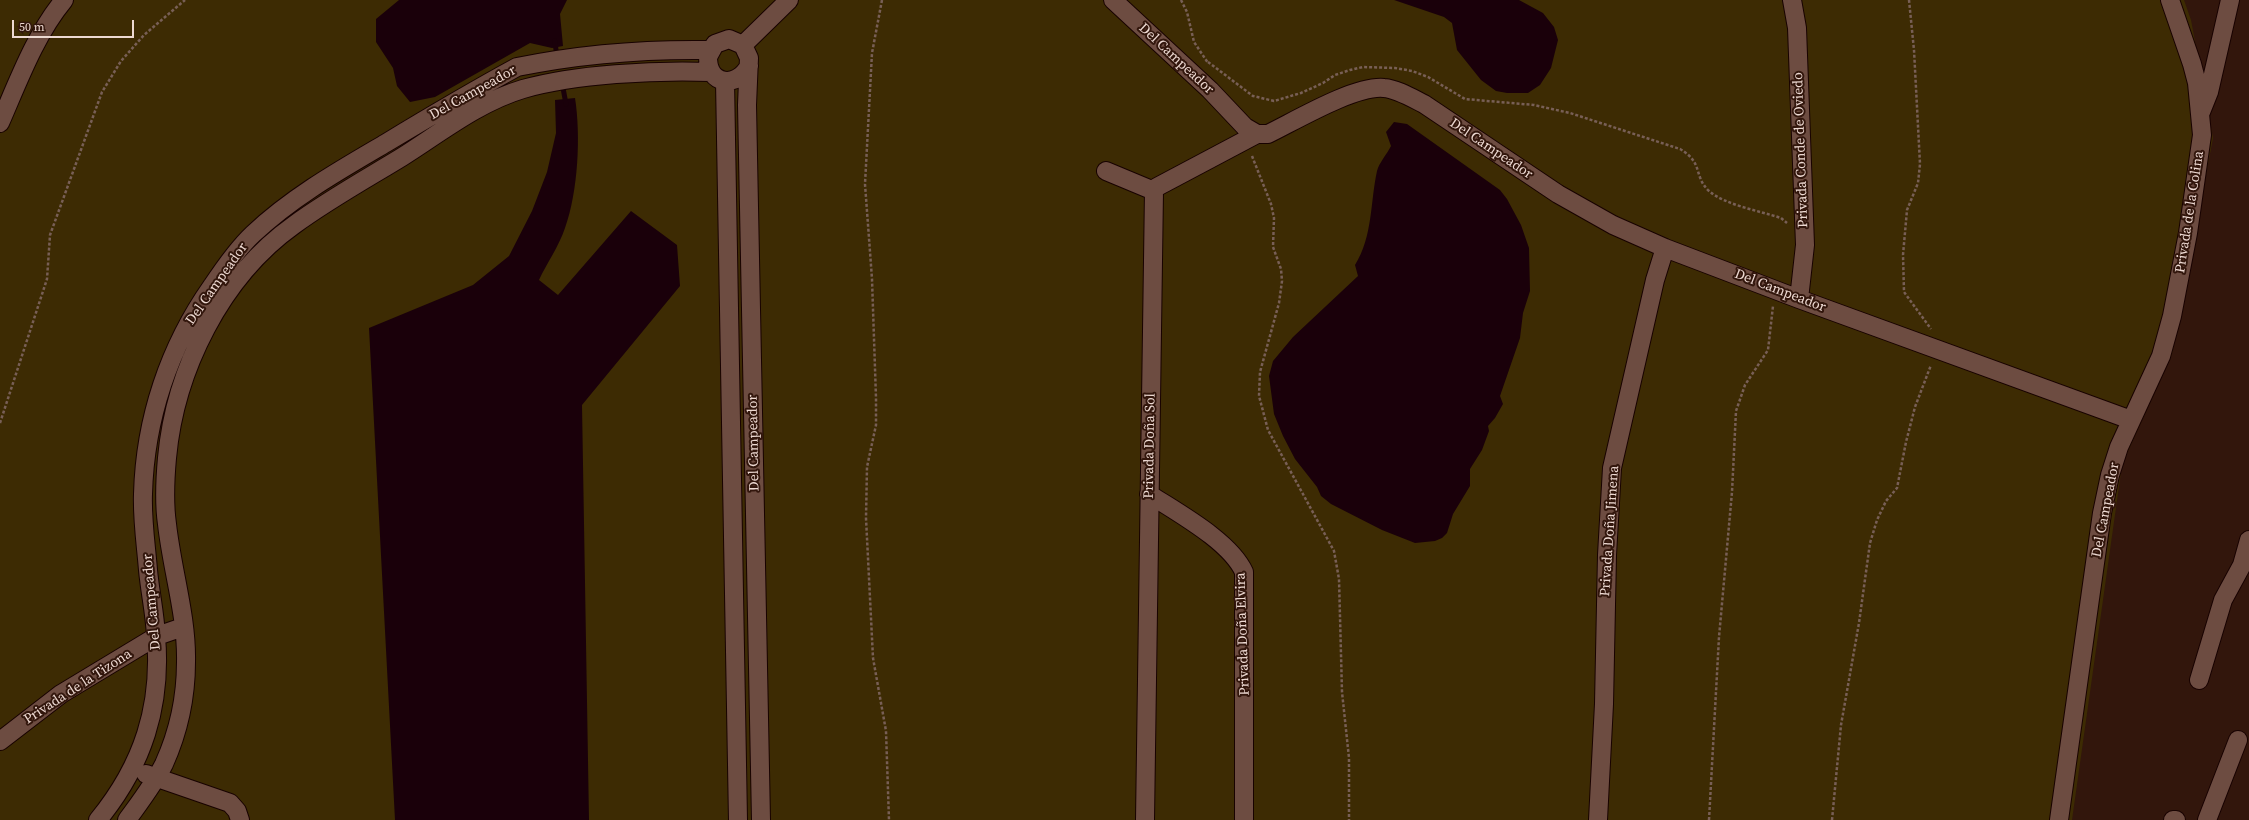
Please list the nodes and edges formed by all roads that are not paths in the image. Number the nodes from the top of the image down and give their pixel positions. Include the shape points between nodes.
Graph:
1 (64, 0) edge
2 (789, 0) edge
3 (1113, 0) edge
4 (1792, 0) edge
5 (2170, 0) edge
6 (2230, 0) edge
7 (743, 45) junction
8 (710, 50) junction
9 (748, 66) junction
10 (718, 76) junction
11 (2200, 114) junction
12 (0, 123) edge
13 (1251, 137) junction
14 (1106, 171) dead end
15 (1154, 191) junction
16 (1666, 248) junction
17 (1799, 299) junction
18 (187, 325) junction
19 (203, 334) junction
20 (729, 357) junction
21 (752, 357) junction
22 (2131, 420) junction
23 (1149, 494) junction
24 (2249, 540) edge
25 (734, 602) junction
26 (757, 604) junction
27 (183, 627) junction
28 (157, 636) junction
29 (2199, 680) dead end
30 (0, 740) edge
31 (2238, 740) dead end
32 (132, 768) junction
33 (156, 779) junction
34 (98, 820) edge
35 (127, 820) edge
36 (240, 820) edge
37 (738, 820) edge
38 (761, 820) edge
39 (1145, 820) edge
40 (1244, 820) edge
41 (1598, 820) edge
42 (2059, 820) edge
43 (2173, 820) edge
44 (2176, 820) edge
45 (2207, 820) edge

1 - 12 street via 25,66
2 - 7 street
3 - 13 street, Del Campeador via 1210,90 1246,127
4 - 17 street, Privada Conde de Oviedo via 1797,28 1805,245
5 - 11 street, Privada de la Colina via 2192,64
6 - 11 street via 2210,92
7 - 8 street via 729,39 714,44
7 - 9 street, Del Campeador via 749,58
8 - 10 street, Del Campeador via 708,65
8 - 18 street, Del Campeador via 601,55 517,67 318,183 277,214 252,234 228,262
9 - 10 street, Del Campeador via 744,75 735,80
9 - 21 street, Del Campeador
10 - 19 street, Del Campeador via 679,71 550,83 521,90 478,109 292,226 243,272 218,307
10 - 20 street, Del Campeador
11 - 22 street, Privada de la Colina via 2202,135 2188,233 2172,316 2161,356
13 - 15 street via 1157,187
13 - 16 street, Del Campeador via 1268,134 1360,92 1384,88 1424,104 1558,194 1613,225
14 - 15 street
15 - 23 street, Privada Doña Sol
16 - 17 street, Del Campeador
16 - 41 street, Privada Doña Jimena via 1655,280 1612,468
17 - 22 street, Del Campeador
18 - 19 street
18 - 28 street, Del Campeador via 160,388 145,462 143,496 148,571
19 - 27 street, Del Campeador via 173,421 167,462 166,522
20 - 21 street
20 - 25 street, Del Campeador
21 - 26 street, Del Campeador
22 - 42 street, Del Campeador via 2110,475 2102,513
23 - 39 street, Privada Doña Sol
23 - 40 street, Privada Doña Elvira via 1221,543 1238,559 1244,572
24 - 29 street via 2242,565 2223,600
25 - 26 street
25 - 37 street, Del Campeador
26 - 38 street, Del Campeador
27 - 28 street, Privada de la Tizona
27 - 33 street, Del Campeador via 186,661 183,700 176,731
28 - 30 street, Privada de la Tizona via 62,694
28 - 32 street, Del Campeador via 154,709 148,733
31 - 45 street
32 - 33 street
32 - 34 street, Del Campeador via 119,793
33 - 35 street, Del Campeador
33 - 36 street via 230,803
43 - 44 street

